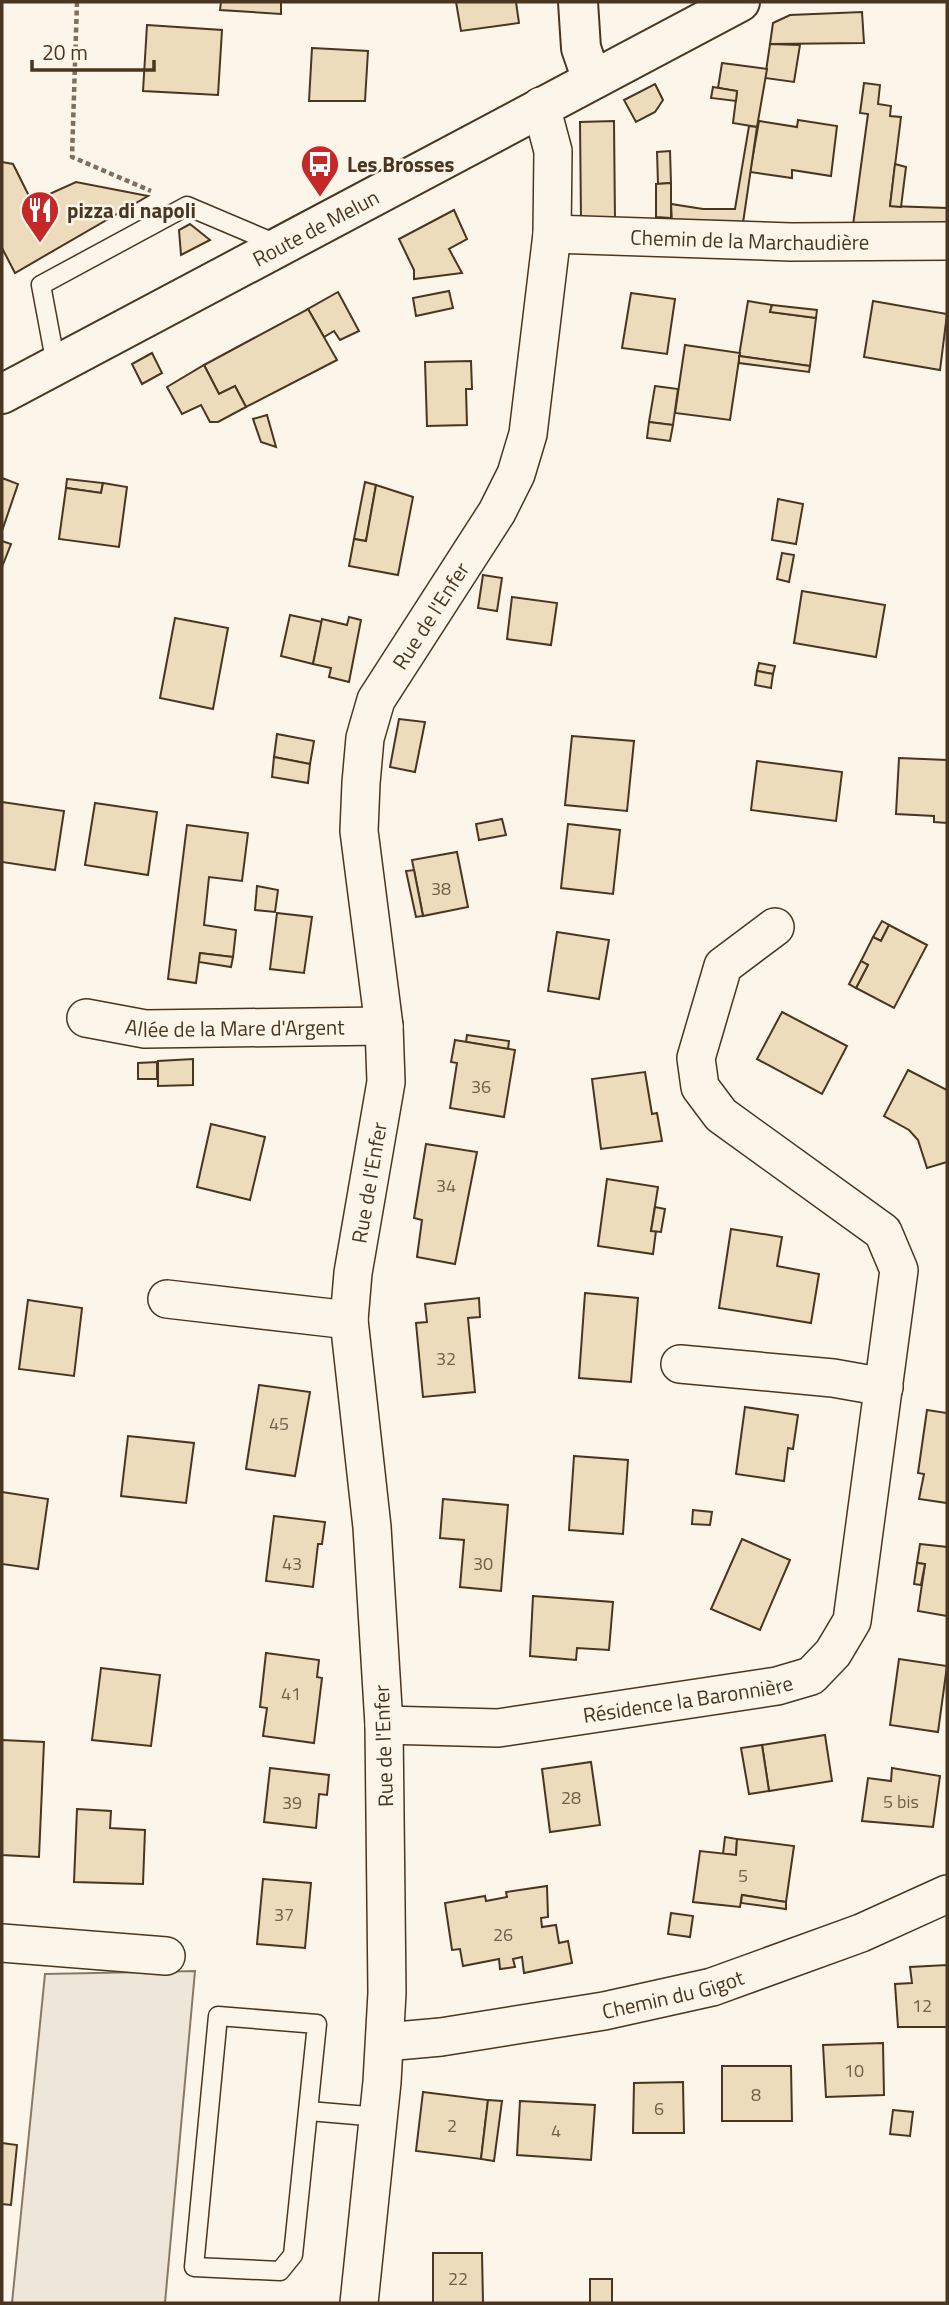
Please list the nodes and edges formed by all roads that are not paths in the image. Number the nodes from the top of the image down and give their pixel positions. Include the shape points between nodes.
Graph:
1 (578, 2) edge
2 (740, 2) edge
3 (592, 80) junction
4 (541, 106) junction
5 (552, 234) junction
6 (947, 241) edge
7 (280, 246) junction
8 (56, 365) junction
9 (2, 394) edge
10 (775, 927) dead end
11 (86, 1017) dead end
12 (384, 1027) junction
13 (167, 1299) dead end
14 (349, 1320) junction
15 (680, 1364) dead end
16 (884, 1387) junction
17 (384, 1725) junction
18 (947, 1894) edge
19 (2, 1943) edge
20 (166, 1956) dead end
21 (384, 2042) junction
22 (309, 2111) junction
23 (379, 2117) junction
24 (359, 2303) edge

1 - 3 main road via 581,48
2 - 3 main road, Route de Melun
3 - 4 main road, Route de Melun
4 - 5 street, Rue de l'Enfer via 553,151
4 - 7 main road, Route de Melun
5 - 6 street, Chemin de la Marchaudière via 779,242
5 - 12 street, Rue de l'Enfer via 528,435 516,474 455,581 376,700 365,738 359,831
7 - 8 main road, Route de Melun
7 - 8 lane via 187,206 41,285
8 - 9 main road, Route de Melun
10 - 16 street, Résidence la Baronnière via 723,966 696,1058 700,1087 721,1115 883,1232 899,1270
11 - 12 street, Allée de la Mare d'Argent via 145,1029
12 - 14 street, Rue de l'Enfer via 386,1082
13 - 14 street
14 - 17 street, Rue de l'Enfer via 372,1527
15 - 16 street
16 - 17 street, Résidence la Baronnière via 852,1620 833,1653 811,1676 777,1686 498,1728
17 - 21 street, Rue de l'Enfer
18 - 21 street, Chemin du Gigot via 861,1933 712,1987 604,2011
19 - 20 street
21 - 23 street, Rue de l'Enfer
22 - 22 lane via 317,2024 218,2016 194,2267 280,2271 293,2255
22 - 23 lane
23 - 24 street, Rue de l'Enfer

